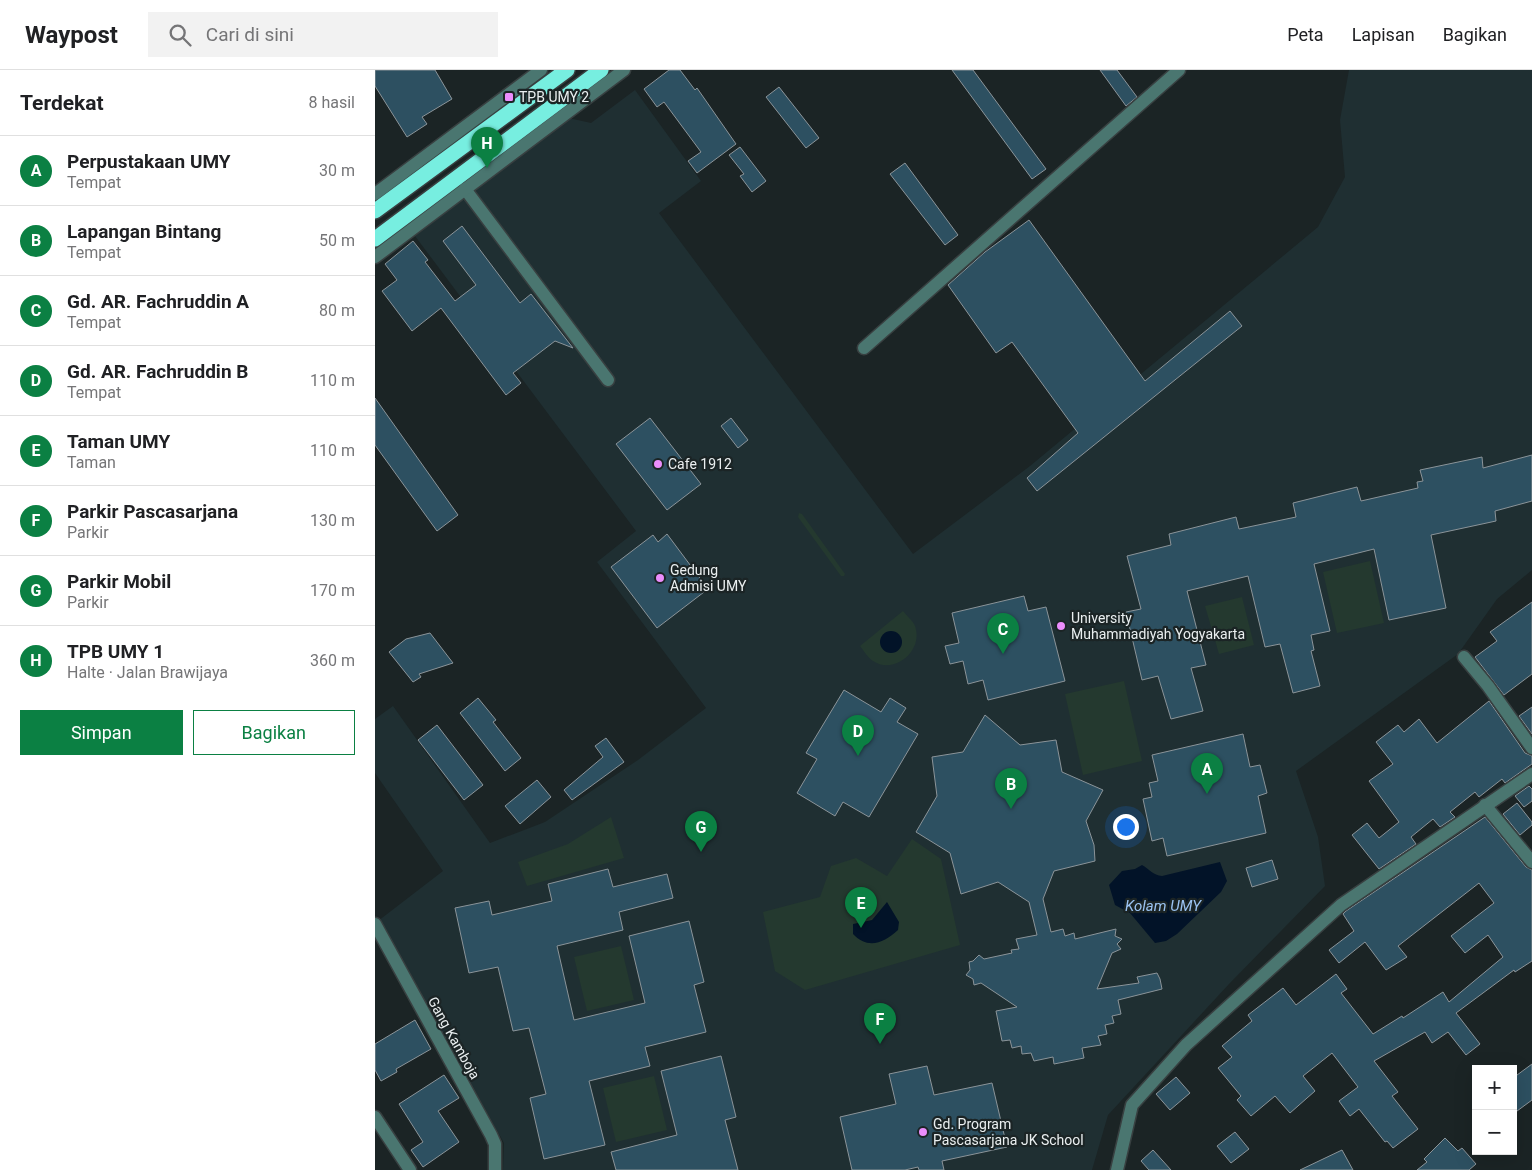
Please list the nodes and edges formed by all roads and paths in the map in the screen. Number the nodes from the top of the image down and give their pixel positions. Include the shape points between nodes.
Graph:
1 (541, 70) edge
2 (567, 70) edge
3 (601, 70) edge
4 (625, 70) edge
5 (1179, 70) edge
6 (465, 189) junction
7 (375, 194) edge
8 (375, 211) edge
9 (375, 239) edge
10 (375, 257) edge
11 (864, 348) dead end
12 (608, 380) dead end
13 (1464, 657) dead end
14 (1532, 748) edge
15 (1532, 774) edge
16 (1485, 805) junction
17 (1532, 862) edge
18 (375, 924) edge
19 (375, 1117) edge
20 (410, 1170) edge
21 (495, 1170) edge
22 (1117, 1170) edge

1 - 7 street
2 - 8 highway
3 - 9 highway
4 - 6 street
5 - 11 street
6 - 10 street
6 - 12 street
13 - 14 street
15 - 16 street
16 - 17 street
16 - 22 street via 1341,905 1186,1045 1132,1104
18 - 21 street, Gang Kamboja via 491,1135 495,1144
19 - 20 street

